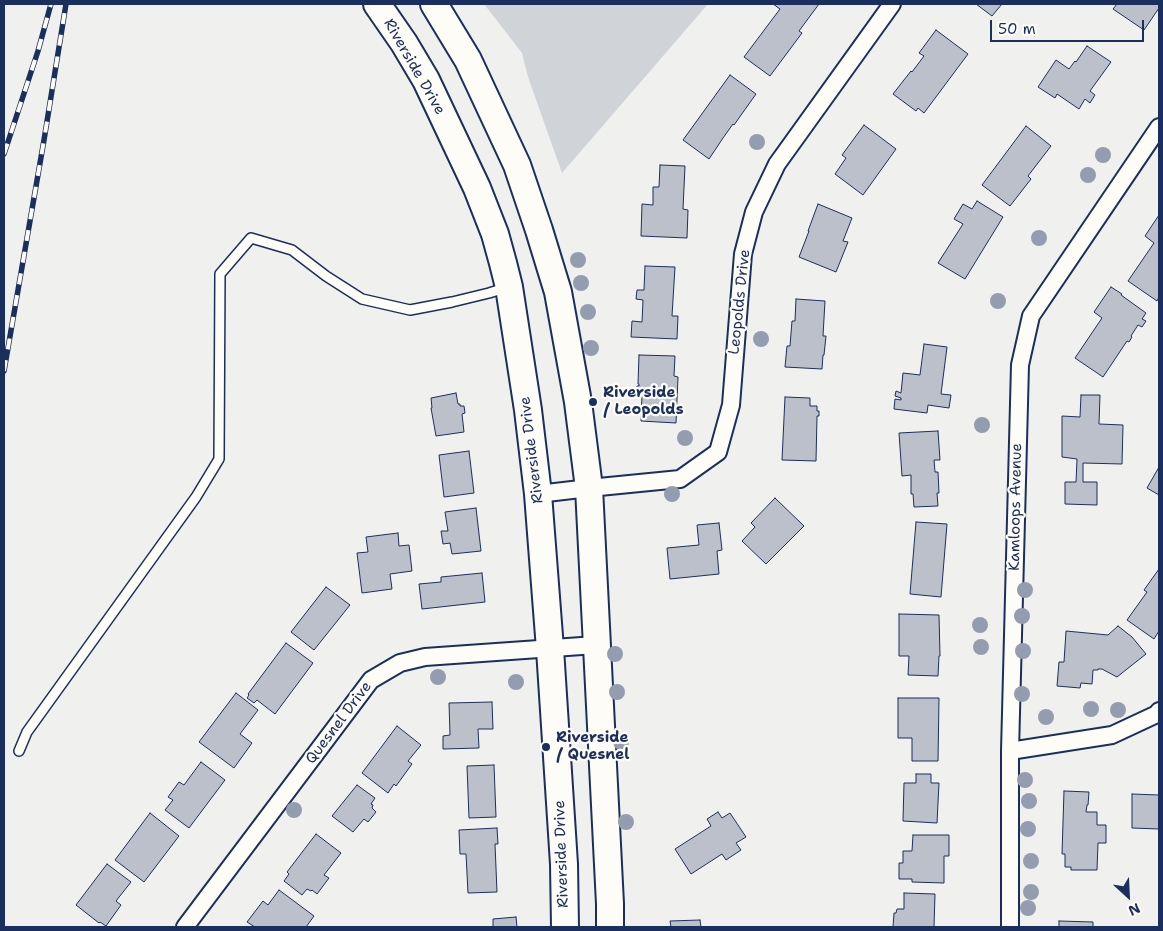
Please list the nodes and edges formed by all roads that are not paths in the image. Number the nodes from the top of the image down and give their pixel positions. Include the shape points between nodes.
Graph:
1 (377, 4) edge
2 (434, 4) edge
3 (892, 4) edge
4 (1159, 127) edge
5 (509, 287) junction
6 (589, 488) junction
7 (538, 494) junction
8 (596, 645) junction
9 (550, 649) junction
10 (1159, 712) edge
11 (19, 751) dead end
12 (1010, 751) junction
13 (185, 927) edge
14 (564, 927) edge
15 (610, 927) edge
16 (1010, 927) edge

1 - 5 main road, Riverside Drive via 426,80 477,188 495,234
2 - 6 main road via 468,60 513,156 539,230 558,292 578,402
3 - 6 street, Leopolds Drive via 777,164 754,212 743,254 730,405 718,452 680,479
4 - 12 street, Kamloops Avenue via 1031,316 1020,365
5 - 7 main road, Riverside Drive
5 - 11 lane via 410,310 362,299 292,250 251,238 220,274 219,459 196,497 27,732
6 - 7 street, Leopolds Drive
6 - 8 main road
7 - 9 main road, Riverside Drive
8 - 9 street, Quesnel Drive
8 - 15 main road
9 - 13 street, Quesnel Drive via 424,657 400,662 371,680
9 - 14 main road, Riverside Drive via 564,864
10 - 12 street via 1112,736
12 - 16 street, Kamloops Avenue

